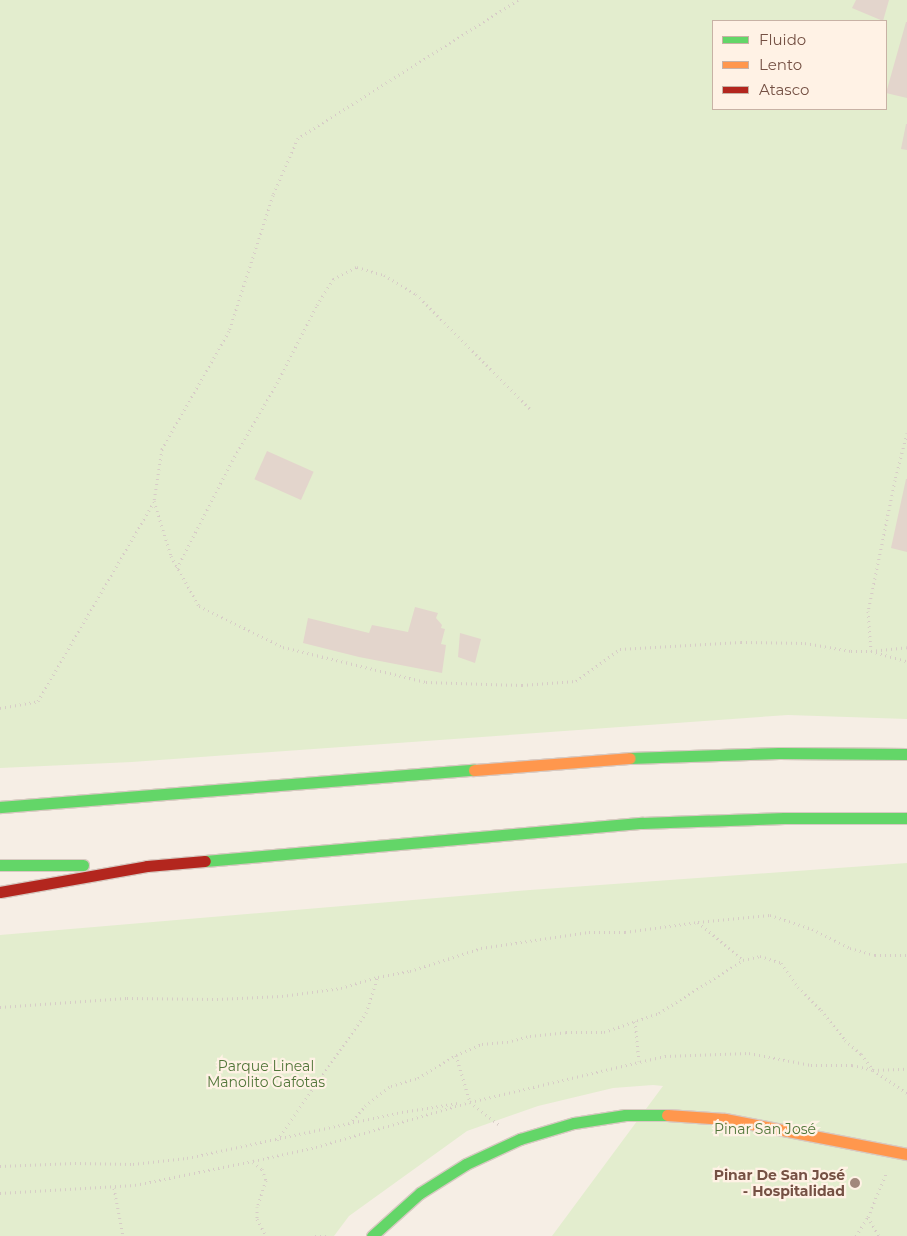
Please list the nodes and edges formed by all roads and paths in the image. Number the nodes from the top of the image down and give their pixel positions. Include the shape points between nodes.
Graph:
1 (518, 0) edge
2 (531, 410) dead end
3 (907, 433) edge
4 (154, 501) junction
5 (177, 568) junction
6 (907, 647) edge
7 (871, 651) junction
8 (907, 661) edge
9 (0, 708) edge
10 (907, 754) edge
11 (0, 807) edge
12 (907, 818) edge
13 (0, 865) edge
14 (147, 866) junction
15 (0, 892) edge
16 (698, 922) junction
17 (907, 955) edge
18 (743, 960) junction
19 (378, 976) junction
20 (0, 1006) edge
21 (634, 1021) junction
22 (456, 1055) junction
23 (639, 1061) junction
24 (907, 1069) edge
25 (873, 1070) junction
26 (907, 1093) edge
27 (470, 1102) junction
28 (349, 1124) junction
29 (500, 1126) dead end
30 (276, 1140) junction
31 (901, 1153) edge
32 (253, 1161) junction
33 (0, 1166) edge
34 (114, 1187) junction
35 (0, 1193) edge
36 (868, 1217) junction
37 (123, 1236) edge
38 (266, 1236) edge
39 (315, 1236) edge
40 (330, 1236) edge
41 (372, 1236) edge
42 (854, 1236) edge
43 (879, 1236) edge

1 - 4 path via 298,138 273,194 229,331 162,449
2 - 5 path via 416,294 384,275 357,267 333,279 317,305
3 - 7 path via 868,611
4 - 5 path
4 - 9 path via 38,701
5 - 7 path via 199,606 283,647 426,682 522,685 576,681 620,649 741,642 805,643
6 - 7 path
7 - 8 path
10 - 11 main road via 779,753 634,758
12 - 14 main road via 642,823
13 - 14 main road
14 - 15 main road
16 - 17 path via 770,915 812,929 850,948 875,955
16 - 18 path
16 - 19 path via 624,932 559,935 481,948 410,970
18 - 21 path via 659,1013
18 - 25 path via 760,956 781,963 798,987
19 - 20 path via 341,988 282,996 217,1000 127,998
19 - 30 path via 366,1013
21 - 22 path via 604,1032 566,1032 482,1044
21 - 23 path
22 - 27 path
22 - 28 path via 418,1078 391,1086
23 - 25 path via 665,1056 749,1053 811,1065 852,1065
23 - 27 path
24 - 25 path
25 - 26 path
27 - 28 path
27 - 29 path
27 - 32 path via 316,1147
28 - 30 path
30 - 33 path via 187,1158 134,1164
31 - 36 path
31 - 41 main road via 725,1119 625,1115 574,1123 520,1140 466,1164 420,1193
32 - 34 path
32 - 38 path via 262,1169 266,1180 257,1207 257,1219
34 - 35 path
34 - 37 path
36 - 42 path
36 - 43 path
39 - 40 path

